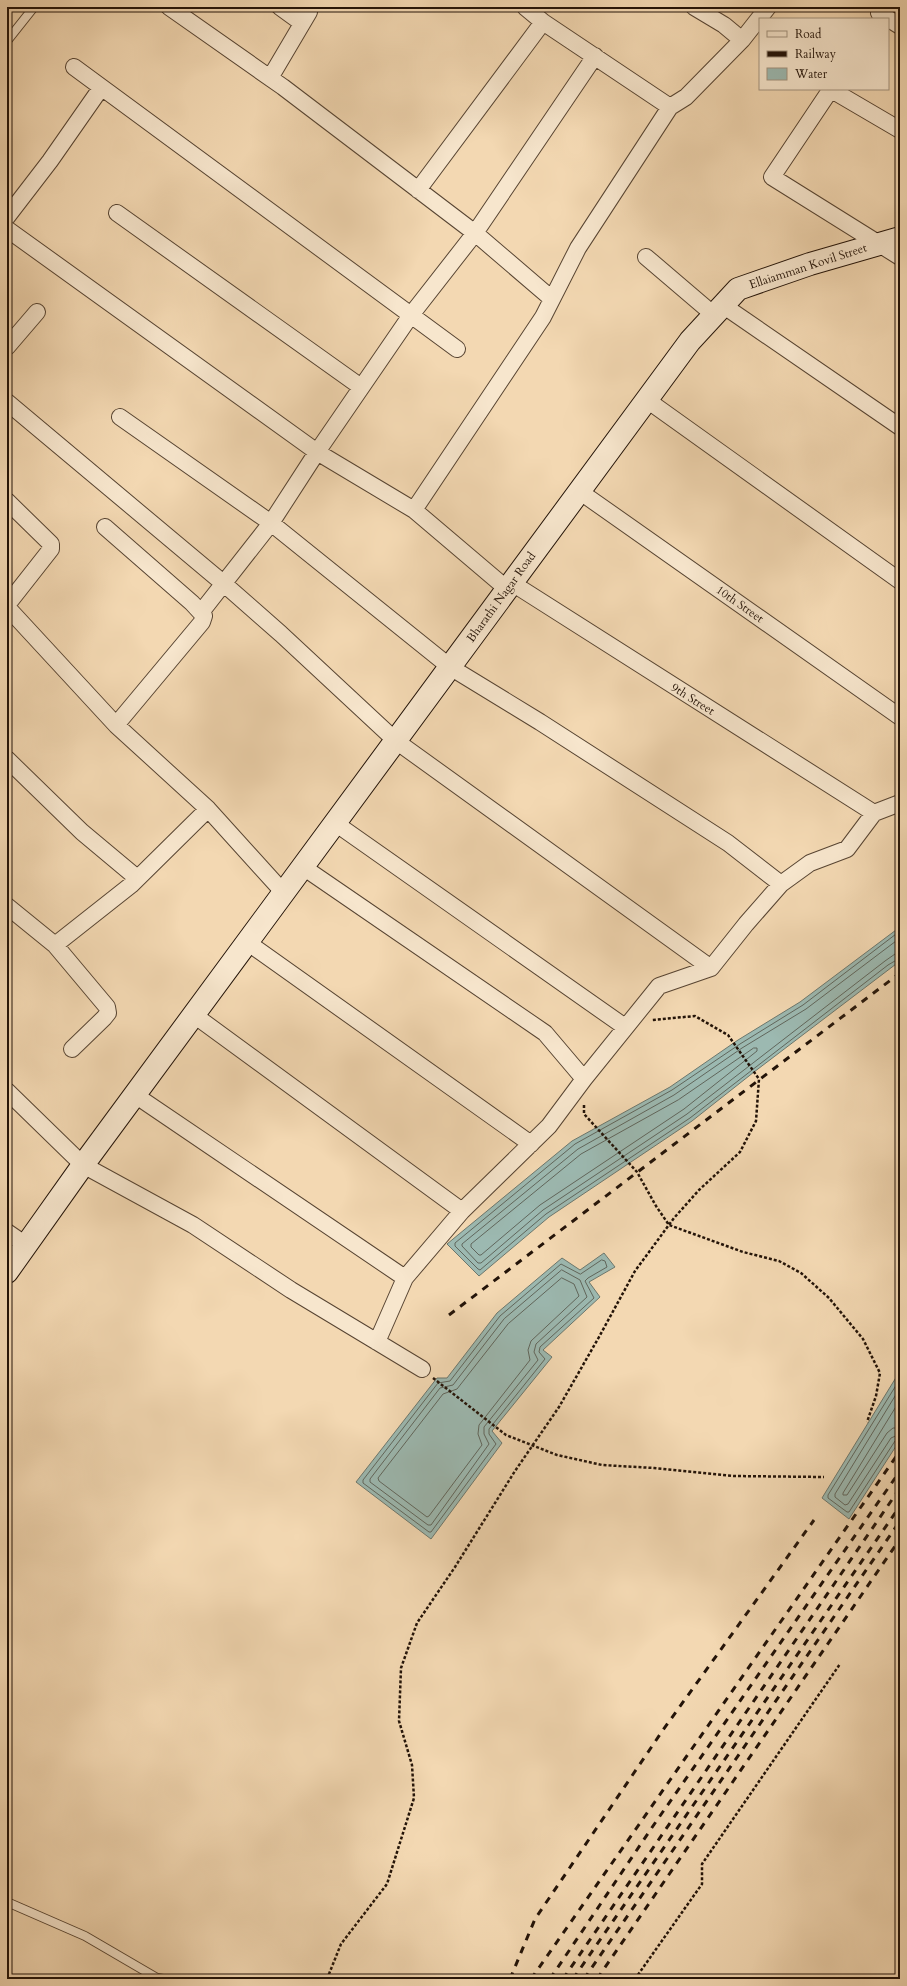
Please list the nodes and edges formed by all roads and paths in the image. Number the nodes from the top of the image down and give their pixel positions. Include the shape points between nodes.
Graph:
1 (34, 7) edge
2 (169, 7) edge
3 (280, 7) edge
4 (524, 7) edge
5 (694, 7) edge
6 (768, 7) edge
7 (759, 18) edge
8 (759, 18) edge
9 (889, 19) edge
10 (543, 22) junction
11 (900, 26) edge
12 (7, 40) edge
13 (742, 40) junction
14 (595, 56) junction
15 (74, 67) dead end
16 (270, 78) junction
17 (101, 88) junction
18 (829, 90) edge
19 (832, 90) edge
20 (670, 107) junction
21 (900, 130) edge
22 (418, 190) junction
23 (117, 213) dead end
24 (7, 217) edge
25 (7, 229) edge
26 (475, 233) junction
27 (900, 238) edge
28 (878, 244) junction
29 (646, 257) dead end
30 (900, 257) edge
31 (552, 299) junction
32 (719, 310) junction
33 (36, 312) dead end
34 (411, 315) junction
35 (7, 347) edge
36 (457, 350) dead end
37 (361, 387) junction
38 (647, 400) junction
39 (7, 402) edge
40 (120, 417) dead end
41 (900, 427) edge
42 (317, 452) junction
43 (579, 491) junction
44 (7, 501) edge
45 (414, 510) junction
46 (271, 523) junction
47 (105, 527) dead end
48 (900, 581) edge
49 (223, 583) junction
50 (510, 586) junction
51 (7, 606) edge
52 (202, 611) junction
53 (450, 666) junction
54 (900, 717) edge
55 (116, 725) junction
56 (396, 741) junction
57 (7, 759) edge
58 (900, 803) edge
59 (208, 809) junction
60 (874, 813) junction
61 (335, 823) junction
62 (303, 867) junction
63 (137, 878) junction
64 (781, 884) junction
65 (284, 893) junction
66 (7, 906) edge
67 (247, 942) junction
68 (55, 946) junction
69 (711, 968) junction
70 (194, 1015) junction
71 (625, 1027) junction
72 (72, 1048) dead end
73 (584, 1079) junction
74 (7, 1091) edge
75 (135, 1095) junction
76 (531, 1144) junction
77 (83, 1165) junction
78 (462, 1211) junction
79 (669, 1225) junction
80 (7, 1232) edge
81 (26, 1245) junction
82 (7, 1272) edge
83 (405, 1278) junction
84 (377, 1342) junction
85 (422, 1368) joint
86 (867, 1422) dead end
87 (533, 1445) junction
88 (824, 1477) dead end
89 (840, 1664) dead end
90 (7, 1902) edge
91 (163, 1979) edge
92 (327, 1979) edge
93 (635, 1979) edge

1 - 12 lane
2 - 16 street
3 - 16 street via 306,17
4 - 10 street
5 - 13 street via 724,25
6 - 7 street
8 - 13 street
9 - 11 street
10 - 14 street
10 - 22 street
13 - 20 street via 686,96
14 - 20 street
14 - 26 street
15 - 17 street
16 - 22 street
17 - 24 street
17 - 34 street
18 - 28 street via 772,177
19 - 21 street
20 - 31 street via 578,248
22 - 26 street
23 - 37 street
25 - 42 street, 9th Street
26 - 31 street
26 - 34 street
27 - 28 main road, Ellaiamman Kovil Street
28 - 30 street
28 - 32 main road, Ellaiamman Kovil Street via 738,289
29 - 32 street
31 - 45 street
32 - 38 main road, Bharathi Nagar Road via 690,341
32 - 41 street
33 - 35 street
34 - 36 street
34 - 37 street
37 - 42 street
38 - 43 main road, Bharathi Nagar Road
38 - 48 street
39 - 49 street
40 - 46 street
42 - 45 street, 9th Street
42 - 46 street
43 - 50 main road, Bharathi Nagar Road
43 - 54 street, 10th Street
44 - 51 street via 51,544 51,550
45 - 50 street, 9th Street
46 - 49 street
46 - 53 street
47 - 52 street
49 - 52 street
49 - 56 street
50 - 53 main road, Bharathi Nagar Road
50 - 60 street, 9th Street
51 - 55 street
52 - 55 street via 202,622
53 - 56 main road, Bharathi Nagar Road
53 - 64 street via 728,843
55 - 59 street
56 - 61 main road, Bharathi Nagar Road
56 - 69 street
57 - 63 street via 82,832
58 - 60 street
59 - 63 street
59 - 65 street
60 - 64 street via 847,849 810,863
61 - 62 main road, Bharathi Nagar Road
61 - 71 street
62 - 65 main road, Bharathi Nagar Road
62 - 73 street via 545,1033
63 - 68 street
64 - 69 street
65 - 67 main road, Bharathi Nagar Road
66 - 68 street
67 - 70 main road, Bharathi Nagar Road
67 - 76 street
68 - 72 street via 107,1007 108,1013 104,1018
69 - 71 street via 659,986
70 - 75 main road, Bharathi Nagar Road
70 - 78 street
71 - 73 street
71 - 79 path via 646,1021 695,1016 728,1035 759,1079 756,1121 740,1152 699,1190
73 - 76 street via 550,1126
73 - 79 path via 584,1114 637,1172
74 - 77 street
75 - 77 main road, Bharathi Nagar Road
75 - 83 street
76 - 78 street
77 - 81 main road, Bharathi Nagar Road
77 - 84 street via 193,1225 291,1290
78 - 83 street
79 - 86 path via 743,1252 779,1261 801,1273 829,1298 863,1339 880,1373 876,1396
79 - 87 path via 635,1271 566,1394
80 - 81 street
81 - 82 main road, Bharathi Nagar Road
83 - 84 street
84 - 85 street
85 - 87 path via 506,1435
87 - 88 path via 557,1455 602,1465 734,1476
87 - 92 path via 417,1623 401,1668 400,1721 412,1765 414,1798 388,1884 341,1944
89 - 93 path via 702,1864 702,1884
90 - 91 lane via 85,1936 156,1978

